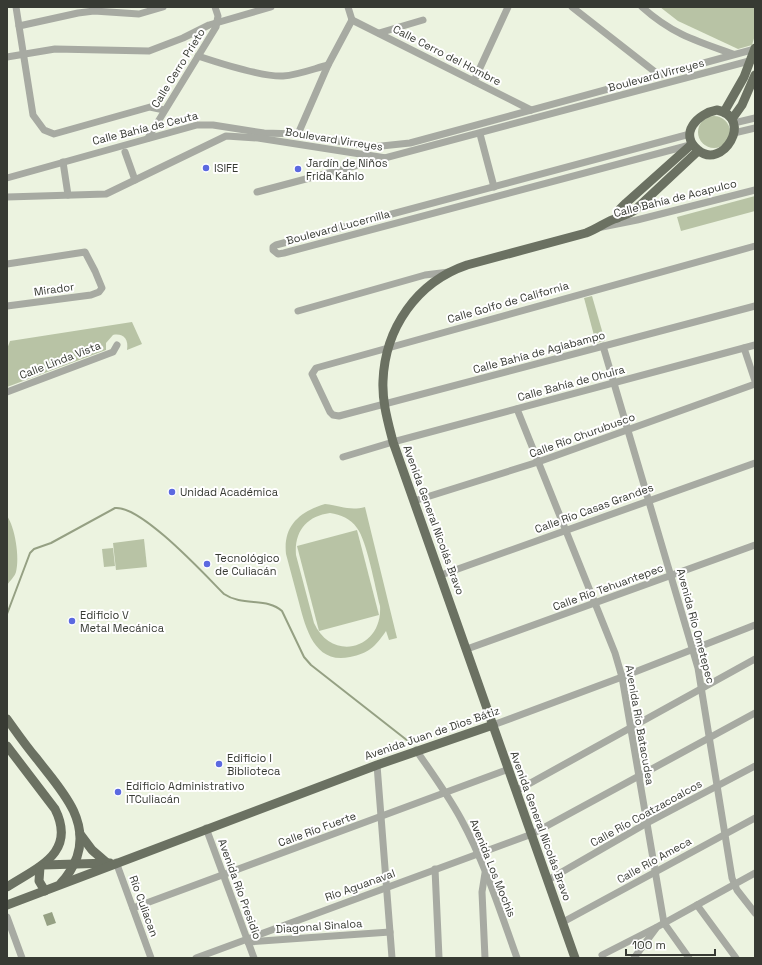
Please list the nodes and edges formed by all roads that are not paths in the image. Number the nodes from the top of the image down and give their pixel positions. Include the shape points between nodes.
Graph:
1 (16, 7) edge
2 (163, 7) edge
3 (215, 7) edge
4 (271, 7) edge
5 (348, 7) edge
6 (508, 7) edge
7 (572, 7) edge
8 (642, 7) edge
9 (352, 20) junction
10 (423, 20) dead end
11 (217, 22) junction
12 (19, 26) junction
13 (379, 33) junction
14 (755, 49) edge
15 (23, 54) junction
16 (734, 55) junction
17 (198, 56) junction
18 (7, 57) edge
19 (753, 60) edge
20 (328, 65) junction
21 (659, 75) junction
22 (755, 75) edge
23 (474, 81) junction
24 (164, 110) junction
25 (531, 110) junction
26 (724, 112) junction
27 (755, 118) edge
28 (733, 121) junction
29 (755, 128) edge
30 (298, 134) junction
31 (480, 134) junction
32 (690, 134) junction
33 (734, 134) junction
34 (148, 138) junction
35 (386, 147) joint
36 (695, 148) junction
37 (358, 149) junction
38 (125, 152) dead end
39 (388, 158) junction
40 (63, 162) junction
41 (7, 178) edge
42 (135, 180) junction
43 (494, 187) junction
44 (755, 190) edge
45 (257, 192) dead end
46 (68, 196) junction
47 (7, 197) edge
48 (600, 228) junction
49 (755, 246) edge
50 (7, 264) edge
51 (449, 272) junction
52 (7, 306) edge
53 (755, 306) edge
54 (298, 311) dead end
55 (117, 345) dead end
56 (755, 345) edge
57 (603, 346) junction
58 (388, 347) junction
59 (744, 348) junction
60 (614, 382) junction
61 (755, 382) edge
62 (7, 392) edge
63 (384, 404) junction
64 (517, 409) junction
65 (330, 412) joint
66 (628, 430) junction
67 (394, 442) junction
68 (343, 457) dead end
69 (538, 462) junction
70 (755, 463) edge
71 (414, 501) junction
72 (648, 501) junction
73 (566, 530) junction
74 (755, 545) edge
75 (441, 575) junction
76 (671, 577) junction
77 (596, 603) junction
78 (755, 625) edge
79 (467, 649) junction
80 (692, 649) junction
81 (755, 659) edge
82 (622, 678) junction
83 (702, 688) junction
84 (755, 713) edge
85 (7, 720) edge
86 (493, 725) junction
87 (630, 727) junction
88 (710, 737) junction
89 (7, 746) edge
90 (416, 750) junction
91 (377, 765) junction
92 (755, 766) edge
93 (508, 769) junction
94 (639, 775) junction
95 (718, 786) junction
96 (516, 791) junction
97 (446, 792) junction
98 (382, 816) junction
99 (755, 818) edge
100 (647, 824) junction
101 (206, 828) junction
102 (725, 833) junction
103 (80, 834) junction
104 (532, 834) junction
105 (477, 853) junction
106 (111, 863) junction
107 (74, 864) junction
108 (42, 866) junction
109 (435, 869) junction
110 (485, 872) junction
111 (655, 872) junction
112 (755, 873) edge
113 (224, 875) junction
114 (548, 880) junction
115 (735, 884) junction
116 (58, 885) junction
117 (386, 887) junction
118 (7, 888) edge
119 (45, 891) junction
120 (7, 905) edge
121 (697, 905) junction
122 (133, 908) junction
123 (755, 913) edge
124 (7, 917) edge
125 (563, 922) junction
126 (664, 923) junction
127 (657, 927) junction
128 (390, 932) junction
129 (248, 941) junction
130 (602, 955) dead end
131 (22, 958) edge
132 (151, 958) edge
133 (196, 958) edge
134 (254, 958) edge
135 (392, 958) edge
136 (438, 958) edge
137 (485, 958) edge
138 (517, 958) edge
139 (575, 958) edge
140 (634, 958) edge
141 (689, 958) edge
142 (736, 958) edge

1 - 12 street
2 - 12 street via 139,14 94,11 78,13
3 - 11 street, Calle Cerro Prieto via 218,13
4 - 11 street
5 - 9 street
6 - 23 street
7 - 21 street
8 - 16 street via 675,32
9 - 13 street, Calle Cerro del Hombre
9 - 20 street
10 - 13 street
11 - 15 street via 149,51 65,48
11 - 17 street, Calle Cerro Prieto
12 - 15 street
13 - 23 street, Calle Cerro del Hombre
14 - 16 street, Boulevard Virreyes
14 - 19 main road
15 - 18 street
15 - 24 street via 34,115 41,128 51,134 150,108
16 - 19 street
16 - 21 street, Boulevard Virreyes
17 - 20 street via 277,76
17 - 24 street, Calle Cerro Prieto
19 - 26 main road
19 - 31 street, Boulevard Virreyes
20 - 30 street
21 - 25 street, Boulevard Virreyes
22 - 28 main road
23 - 25 street, Calle Cerro del Hombre
24 - 34 street, Calle Cerro Prieto
25 - 35 street, Boulevard Virreyes via 410,143
26 - 28 main road
26 - 32 main road via 717,110 703,114 694,122
27 - 28 street
28 - 33 main road
29 - 33 street
30 - 34 street, Calle Bahía de Ceuta via 264,133 202,125 184,127
30 - 37 street, Calle Bahía de Ceuta
31 - 39 street, Boulevard Virreyes
31 - 43 street
32 - 36 main road
32 - 43 street, Boulevard Lucernilla
33 - 36 main road via 727,146 717,154 704,154
34 - 40 street, Calle Bahía de Ceuta
35 - 37 street, Calle Bahía de Ceuta
36 - 43 street, Boulevard Lucernilla via 284,253 278,254 273,250 276,244
36 - 48 main road, Avenida General Nicolás Bravo via 626,203 617,218
37 - 39 street, Boulevard Virreyes
37 - 42 street, Boulevard Virreyes via 226,136
38 - 42 street
39 - 45 street
40 - 41 street, Calle Bahía de Ceuta
40 - 46 street
42 - 46 street, Boulevard Virreyes via 106,194
44 - 48 street, Calle Bahía de Acapulco
46 - 47 street, Boulevard Virreyes
48 - 51 main road, Avenida General Nicolás Bravo via 468,264
49 - 58 street, Calle Golfo de California
50 - 52 street, Mirador via 85,252 102,288 91,295
51 - 54 street via 425,275
51 - 58 main road, Avenida General Nicolás Bravo via 430,283 414,298 400,318
53 - 57 street, Calle Bahía de Agiabampo
55 - 62 street, Calle Linda Vista via 113,352
56 - 59 street, Calle Bahía de Ohuira
57 - 60 street, Avenida Río Ometepec
57 - 63 street, Calle Bahía de Agiabampo
58 - 63 main road, Avenida General Nicolás Bravo via 383,382
58 - 65 street, Calle Golfo de California via 313,370 316,384
59 - 60 street, Calle Bahía de Ohuira
59 - 61 street
60 - 64 street, Calle Bahía de Ohuira
60 - 66 street, Avenida Río Ometepec
61 - 66 street, Calle Río Churubusco
63 - 65 street, Calle Bahía de Agiabampo via 339,416
63 - 67 main road, Avenida General Nicolás Bravo
64 - 67 street, Calle Bahía de Ohuira
64 - 69 street, Avenida Río Batacudea
66 - 69 street, Calle Río Churubusco
66 - 72 street, Avenida Río Ometepec
67 - 68 street, Calle Bahía de Ohuira
67 - 71 main road, Avenida General Nicolás Bravo
69 - 71 street, Calle Río Churubusco
69 - 73 street, Avenida Río Batacudea
70 - 72 street, Calle Río Casas Grandes
71 - 75 main road, Avenida General Nicolás Bravo
72 - 73 street, Calle Río Casas Grandes
72 - 76 street, Avenida Río Ometepec
73 - 75 street, Calle Río Casas Grandes
73 - 77 street, Avenida Río Batacudea
74 - 76 street, Calle Río Tehuantepec
75 - 79 main road, Avenida General Nicolás Bravo
76 - 77 street, Calle Río Tehuantepec
76 - 80 street, Avenida Río Ometepec
77 - 79 street, Calle Río Tehuantepec
77 - 82 street, Avenida Río Batacudea
78 - 80 street, Avenida Juan de Dios Bátiz
79 - 86 main road, Avenida General Nicolás Bravo
80 - 82 street, Avenida Juan de Dios Bátiz
80 - 83 street, Avenida Río Ometepec
81 - 83 street
82 - 86 street, Avenida Juan de Dios Bátiz
82 - 87 street, Avenida Río Batacudea
83 - 87 street
83 - 88 street, Avenida Río Ometepec
84 - 88 street, Río Aguanaval
85 - 103 main road via 70,804 77,817
86 - 90 main road, Avenida Juan de Dios Bátiz
86 - 93 main road, Avenida General Nicolás Bravo
87 - 94 street, Avenida Río Batacudea
87 - 96 street
88 - 94 street, Río Aguanaval
88 - 95 street, Avenida Río Ometepec
89 - 108 main road via 55,809 60,821 61,842
90 - 91 main road, Avenida Juan de Dios Bátiz
90 - 97 street, Avenida Los Mochis
91 - 98 street
91 - 101 main road, Avenida Juan de Dios Bátiz
92 - 95 street, Calle Río Coatzacoalcos
93 - 96 main road, Avenida General Nicolás Bravo
93 - 97 street, Calle Río Fuerte
94 - 100 street, Avenida Río Batacudea
94 - 104 street, Río Aguanaval
95 - 100 street, Calle Río Coatzacoalcos
95 - 102 street, Avenida Río Ometepec
96 - 104 main road, Avenida General Nicolás Bravo
97 - 98 street, Calle Río Fuerte
97 - 105 street, Avenida Los Mochis
98 - 113 street, Calle Río Fuerte
98 - 117 street
99 - 102 street, Calle Río Ameca
100 - 111 street, Avenida Río Batacudea
100 - 114 street, Calle Río Coatzacoalcos
101 - 106 main road, Avenida Juan de Dios Bátiz
101 - 113 street, Avenida Río Presidio
102 - 111 street, Calle Río Ameca
102 - 115 street, Avenida Río Ometepec
103 - 106 main road via 92,850
103 - 107 main road
104 - 105 street, Río Aguanaval
104 - 114 main road, Avenida General Nicolás Bravo
105 - 109 street, Río Aguanaval
105 - 110 street, Avenida Los Mochis
106 - 107 main road, Avenida Juan de Dios Bátiz
106 - 116 main road, Avenida Juan de Dios Bátiz
106 - 122 street, Río Culiacan
107 - 108 main road, Avenida Juan de Dios Bátiz
107 - 116 main road via 67,877
108 - 118 main road
108 - 119 main road via 39,881
109 - 117 street, Río Aguanaval
109 - 136 street
110 - 137 street via 482,892
110 - 138 street, Avenida Los Mochis
111 - 125 street, Calle Río Ameca
111 - 126 street, Avenida Río Batacudea
112 - 115 street
113 - 122 street, Calle Río Fuerte
113 - 129 street, Avenida Río Presidio
114 - 125 main road, Avenida General Nicolás Bravo
115 - 121 street
115 - 123 street, Avenida Río Ometepec
116 - 119 main road, Avenida Juan de Dios Bátiz
117 - 128 street
117 - 129 street, Río Aguanaval
119 - 120 main road, Avenida Juan de Dios Bátiz
121 - 126 street
121 - 142 street
122 - 132 street, Río Culiacan
124 - 131 street
125 - 139 main road, Avenida General Nicolás Bravo
126 - 127 street
126 - 141 street, Avenida Río Batacudea
127 - 130 street
127 - 140 street
128 - 129 street, Diagonal Sinaloa
128 - 135 street
129 - 133 street, Río Aguanaval
129 - 134 street, Avenida Río Presidio

